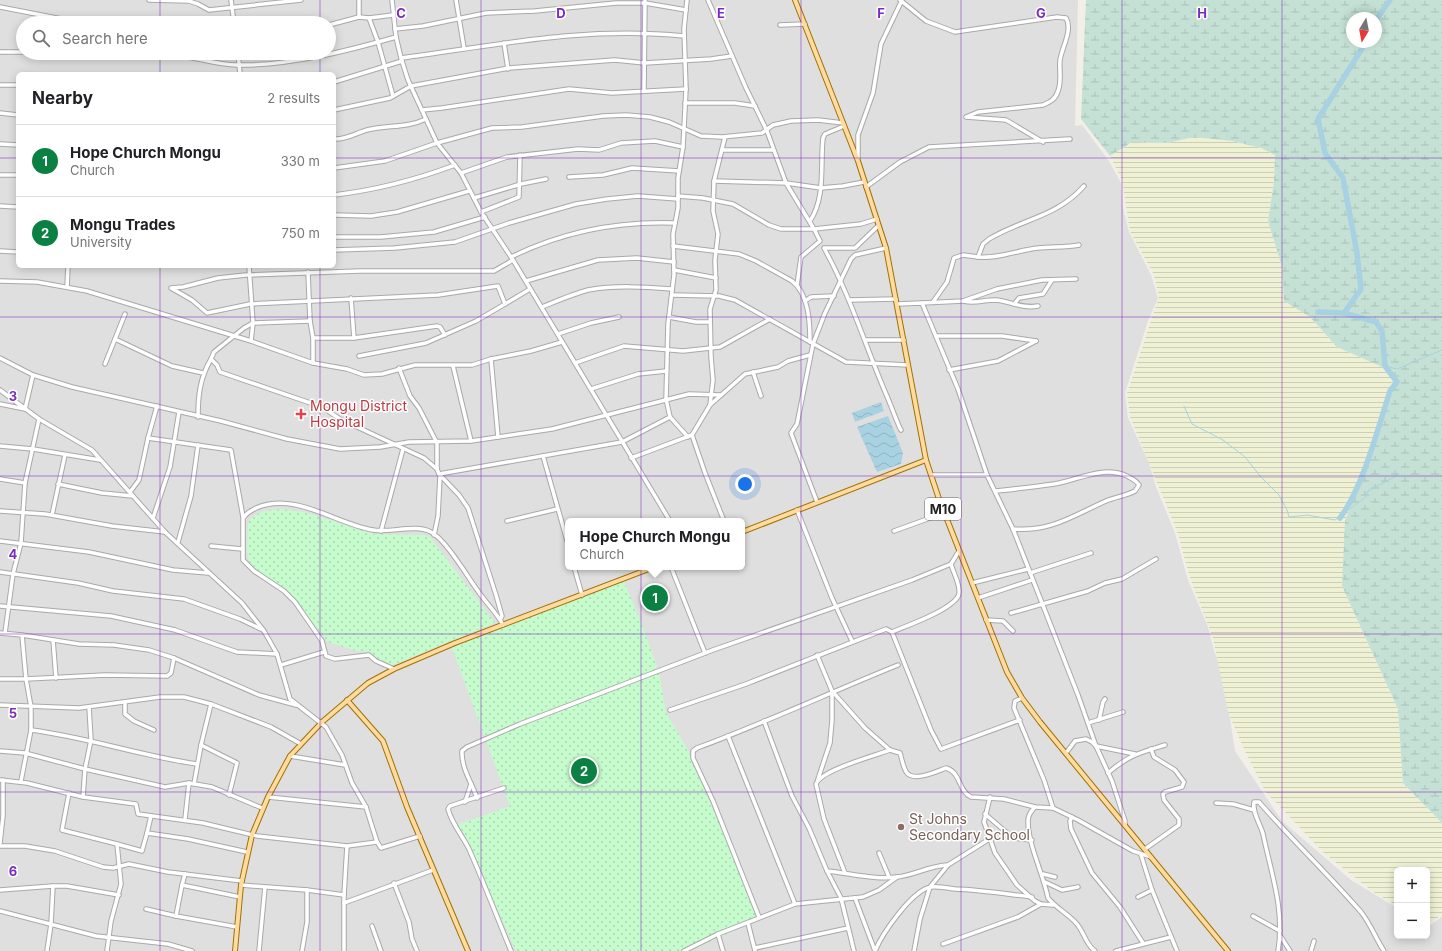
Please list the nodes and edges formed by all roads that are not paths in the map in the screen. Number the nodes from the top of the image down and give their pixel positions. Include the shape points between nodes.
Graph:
1 (149, 0) edge
2 (231, 0) edge
3 (301, 0) edge
4 (359, 0) edge
5 (392, 0) edge
6 (456, 0) edge
7 (687, 0) edge
8 (708, 0) edge
9 (795, 0) edge
10 (908, 0) edge
11 (902, 1) edge
12 (645, 2) edge
13 (0, 7) edge
14 (231, 7) junction
15 (686, 10) junction
16 (394, 15) junction
17 (46, 16) edge
18 (233, 16) edge
19 (359, 17) junction
20 (369, 18) junction
21 (459, 18) junction
22 (336, 23) edge
23 (805, 24) junction
24 (780, 26) dead end
25 (395, 29) junction
26 (645, 33) junction
27 (684, 36) junction
28 (396, 37) junction
29 (378, 42) junction
30 (504, 43) junction
31 (464, 48) junction
32 (0, 52) edge
33 (16, 52) edge
34 (336, 52) edge
35 (732, 56) junction
36 (401, 59) junction
37 (203, 60) edge
38 (238, 60) edge
39 (296, 60) edge
40 (684, 60) junction
41 (644, 63) junction
42 (238, 65) junction
43 (384, 66) junction
44 (508, 68) junction
45 (240, 72) edge
46 (336, 81) edge
47 (0, 85) edge
48 (16, 86) edge
49 (411, 86) junction
50 (686, 89) junction
51 (644, 91) junction
52 (393, 96) junction
53 (685, 103) junction
54 (755, 106) junction
55 (336, 110) edge
56 (422, 110) junction
57 (0, 113) edge
58 (16, 115) edge
59 (426, 119) junction
60 (763, 123) junction
61 (773, 125) junction
62 (844, 125) junction
63 (683, 128) junction
64 (767, 131) junction
65 (725, 137) junction
66 (336, 139) edge
67 (1070, 139) dead end
68 (1043, 142) junction
69 (437, 143) junction
70 (0, 144) edge
71 (16, 145) edge
72 (683, 147) junction
73 (722, 150) junction
74 (773, 150) junction
75 (520, 155) junction
76 (858, 161) junction
77 (455, 165) junction
78 (336, 168) edge
79 (679, 171) junction
80 (461, 173) junction
81 (0, 175) edge
82 (16, 175) edge
83 (569, 177) dead end
84 (546, 179) dead end
85 (714, 181) junction
86 (786, 183) junction
87 (521, 184) junction
88 (865, 184) junction
89 (1084, 186) dead end
90 (821, 188) junction
91 (469, 191) junction
92 (336, 195) edge
93 (474, 198) junction
94 (678, 198) junction
95 (714, 200) junction
96 (0, 206) edge
97 (16, 207) edge
98 (482, 212) junction
99 (336, 215) edge
100 (485, 218) junction
101 (877, 219) junction
102 (810, 221) junction
103 (675, 223) junction
104 (878, 226) junction
105 (493, 228) junction
106 (814, 229) junction
107 (336, 237) edge
108 (820, 241) junction
109 (1079, 245) dead end
110 (673, 246) junction
111 (824, 248) junction
112 (855, 248) junction
113 (886, 248) junction
114 (336, 250) edge
115 (716, 251) junction
116 (0, 252) edge
117 (16, 252) edge
118 (855, 255) junction
119 (978, 257) junction
120 (512, 258) junction
121 (674, 262) junction
122 (68, 268) edge
123 (249, 268) edge
124 (674, 270) junction
125 (308, 272) junction
126 (250, 274) junction
127 (716, 278) junction
128 (842, 280) junction
129 (1052, 280) junction
130 (1076, 280) dead end
131 (0, 281) edge
132 (526, 281) junction
133 (797, 285) junction
134 (67, 287) junction
135 (672, 289) junction
136 (530, 290) junction
137 (672, 294) junction
138 (715, 296) junction
139 (834, 296) junction
140 (351, 298) junction
141 (308, 300) junction
142 (805, 300) junction
143 (850, 300) junction
144 (897, 301) junction
145 (963, 301) junction
146 (932, 302) junction
147 (922, 303) junction
148 (250, 304) junction
149 (505, 304) junction
150 (1014, 304) junction
151 (1038, 306) dead end
152 (542, 307) junction
153 (125, 314) dead end
154 (620, 317) dead end
155 (669, 317) junction
156 (770, 319) junction
157 (310, 321) junction
158 (710, 322) junction
159 (253, 323) junction
160 (558, 334) junction
161 (445, 335) junction
162 (233, 336) junction
163 (936, 336) junction
164 (313, 338) junction
165 (354, 338) junction
166 (115, 339) junction
167 (865, 340) junction
168 (904, 340) junction
169 (250, 342) junction
170 (562, 342) junction
171 (812, 343) junction
172 (710, 349) junction
173 (667, 350) junction
174 (810, 355) junction
175 (359, 356) dead end
176 (0, 358) edge
177 (211, 359) junction
178 (491, 359) junction
179 (313, 363) junction
180 (575, 363) junction
181 (105, 364) dead end
182 (874, 364) junction
183 (908, 365) junction
184 (453, 366) junction
185 (399, 368) junction
186 (949, 370) junction
187 (666, 371) junction
188 (753, 372) junction
189 (203, 374) junction
190 (32, 375) junction
191 (591, 389) junction
192 (0, 390) edge
193 (711, 394) junction
194 (721, 395) junction
195 (761, 396) dead end
196 (666, 399) junction
197 (0, 404) edge
198 (710, 405) junction
199 (157, 406) junction
200 (25, 409) junction
201 (179, 412) junction
202 (608, 416) junction
203 (198, 417) junction
204 (670, 418) junction
205 (39, 419) junction
206 (901, 430) dead end
207 (692, 435) junction
208 (498, 437) junction
209 (688, 437) junction
210 (148, 438) junction
211 (471, 441) junction
212 (174, 442) junction
213 (622, 442) junction
214 (437, 443) junction
215 (198, 445) junction
216 (395, 445) junction
217 (0, 446) edge
218 (33, 449) junction
219 (403, 449) junction
220 (65, 454) junction
221 (543, 456) junction
222 (631, 458) junction
223 (100, 460) junction
224 (926, 460) junction
225 (436, 469) junction
226 (439, 475) junction
227 (931, 475) junction
228 (987, 475) junction
229 (0, 480) edge
230 (25, 483) junction
231 (58, 484) junction
232 (996, 491) junction
233 (130, 492) junction
234 (134, 496) junction
235 (817, 502) junction
236 (557, 509) junction
237 (797, 510) junction
238 (0, 511) edge
239 (22, 513) junction
240 (944, 513) junction
241 (52, 515) junction
242 (243, 517) junction
243 (153, 518) junction
244 (668, 518) edge
245 (723, 518) edge
246 (507, 521) dead end
247 (1013, 529) junction
248 (381, 531) junction
249 (745, 531) edge
250 (894, 531) dead end
251 (165, 532) junction
252 (565, 534) edge
253 (434, 535) junction
254 (0, 541) edge
255 (178, 542) junction
256 (21, 543) junction
257 (211, 546) dead end
258 (242, 549) junction
259 (959, 551) junction
260 (1091, 553) dead end
261 (1156, 559) dead end
262 (951, 564) junction
263 (1028, 569) junction
264 (575, 570) edge
265 (642, 570) edge
266 (672, 570) edge
267 (0, 572) edge
268 (208, 573) junction
269 (13, 574) junction
270 (1030, 574) junction
271 (1032, 580) junction
272 (972, 583) junction
273 (582, 595) junction
274 (978, 598) junction
275 (1041, 604) junction
276 (0, 606) edge
277 (837, 606) junction
278 (8, 607) junction
279 (1011, 613) dead end
280 (500, 620) junction
281 (986, 620) junction
282 (503, 625) junction
283 (264, 631) junction
284 (1013, 631) dead end
285 (892, 632) junction
286 (0, 633) edge
287 (5, 633) junction
288 (22, 635) junction
289 (53, 640) junction
290 (852, 640) junction
291 (324, 652) junction
292 (705, 653) junction
293 (277, 654) junction
294 (817, 655) junction
295 (174, 658) junction
296 (281, 665) junction
297 (898, 665) dead end
298 (394, 669) junction
299 (56, 678) junction
300 (0, 679) edge
301 (26, 679) junction
302 (832, 691) junction
303 (1022, 698) junction
304 (1105, 699) dead end
305 (347, 700) junction
306 (125, 703) junction
307 (211, 704) junction
308 (0, 705) edge
309 (297, 705) junction
310 (31, 707) junction
311 (89, 707) junction
312 (670, 710) dead end
313 (1124, 712) dead end
314 (1020, 720) junction
315 (1099, 720) junction
316 (764, 721) junction
317 (322, 722) junction
318 (1088, 723) junction
319 (31, 730) junction
320 (154, 730) dead end
321 (728, 736) junction
322 (92, 740) junction
323 (301, 744) junction
324 (201, 745) junction
325 (1166, 745) dead end
326 (1096, 746) junction
327 (890, 750) junction
328 (1151, 750) junction
329 (0, 751) edge
330 (25, 753) junction
331 (1066, 754) junction
332 (1135, 754) junction
333 (290, 756) junction
334 (197, 764) junction
335 (345, 765) junction
336 (85, 769) junction
337 (1108, 774) junction
338 (818, 779) junction
339 (2, 780) edge
340 (21, 781) junction
341 (189, 783) junction
342 (194, 784) junction
343 (471, 784) junction
344 (504, 788) dead end
345 (69, 793) junction
346 (229, 795) junction
347 (268, 796) junction
348 (84, 797) junction
349 (990, 797) junction
350 (477, 798) junction
351 (465, 802) junction
352 (1216, 803) dead end
353 (1035, 807) junction
354 (262, 808) junction
355 (366, 808) junction
356 (1053, 808) junction
357 (1254, 810) junction
358 (985, 814) junction
359 (151, 816) junction
360 (1072, 817) junction
361 (185, 820) junction
362 (1125, 825) junction
363 (147, 833) junction
364 (1, 835) edge
365 (252, 835) junction
366 (420, 836) junction
367 (991, 838) junction
368 (1032, 840) junction
369 (377, 842) junction
370 (0, 843) edge
371 (116, 844) junction
372 (0, 846) edge
373 (347, 846) junction
374 (1145, 849) junction
375 (247, 852) junction
376 (879, 853) dead end
377 (1141, 855) junction
378 (1152, 857) junction
379 (948, 865) junction
380 (118, 867) junction
381 (433, 870) junction
382 (827, 871) junction
383 (845, 873) junction
384 (185, 874) junction
385 (1043, 874) junction
386 (889, 877) junction
387 (898, 877) junction
388 (1055, 877) dead end
389 (1045, 882) junction
390 (242, 883) junction
391 (394, 883) junction
392 (182, 885) junction
393 (53, 886) junction
394 (265, 887) junction
395 (930, 887) junction
396 (1078, 887) dead end
397 (0, 890) edge
398 (307, 890) junction
399 (1152, 890) junction
400 (119, 895) junction
401 (344, 895) junction
402 (240, 897) junction
403 (1138, 897) dead end
404 (841, 898) junction
405 (855, 898) junction
406 (1032, 898) junction
407 (344, 903) junction
408 (795, 904) junction
409 (1041, 904) junction
410 (1054, 905) junction
411 (146, 909) dead end
412 (0, 911) edge
413 (176, 916) junction
414 (1252, 916) dead end
415 (759, 917) junction
416 (748, 923) junction
417 (51, 924) junction
418 (372, 926) dead end
419 (237, 927) junction
420 (848, 928) junction
421 (1280, 931) junction
422 (718, 934) junction
423 (110, 937) junction
424 (1171, 937) junction
425 (1281, 937) junction
426 (1314, 941) dead end
427 (1143, 943) junction
428 (943, 944) dead end
429 (755, 950) edge
430 (47, 951) edge
431 (107, 951) edge
432 (192, 951) edge
433 (235, 951) edge
434 (259, 951) edge
435 (302, 951) edge
436 (344, 951) edge
437 (381, 951) edge
438 (417, 951) edge
439 (468, 951) edge
440 (511, 951) edge
441 (684, 951) edge
442 (723, 951) edge
443 (854, 951) edge
444 (875, 951) edge
445 (914, 951) edge
446 (1095, 951) edge
447 (1116, 951) edge
448 (1177, 951) edge
449 (1228, 951) edge
450 (1278, 951) edge
451 (1290, 951) edge
452 (1311, 951) edge
453 (1384, 951) edge

1 - 14 street via 189,1 209,10
2 - 14 street
3 - 14 street
4 - 19 street
5 - 16 street
6 - 21 street
7 - 15 street
8 - 35 street
9 - 23 main road, M10
10 - 11 street
11 - 68 street via 926,21 955,32 1057,17 1066,18 1068,30 1060,59 1059,90 1051,102 978,112 966,117 1006,120
11 - 76 street via 881,44 873,93 858,135
12 - 15 street
12 - 21 street via 536,11 486,12
12 - 26 street
13 - 17 street
14 - 18 street
15 - 27 street
16 - 20 street
16 - 25 street
19 - 20 street
19 - 22 street
20 - 29 street
21 - 25 street
21 - 31 street
23 - 24 street
23 - 62 main road, M10
25 - 28 street
26 - 27 street
26 - 30 street via 566,34
26 - 41 street
27 - 40 street
28 - 29 street
28 - 36 street
29 - 34 street
29 - 43 street
30 - 31 street
30 - 44 street
31 - 36 street
32 - 33 street
35 - 40 street
35 - 54 street
36 - 43 street
36 - 49 street
37 - 42 street
38 - 42 street
39 - 42 street
40 - 41 street
40 - 50 street
41 - 44 street via 615,60
41 - 51 street
42 - 45 street
43 - 46 street
43 - 52 street
44 - 49 street
47 - 48 street
49 - 52 street
49 - 56 street
50 - 51 street
50 - 53 street
51 - 56 street via 612,93 569,90
52 - 55 street
53 - 54 street via 735,103
53 - 63 street
54 - 60 street
56 - 59 street
57 - 58 street
59 - 66 street via 414,124 366,130
59 - 69 street
60 - 61 street
60 - 64 street
61 - 62 street via 801,120
61 - 64 street
62 - 76 main road, M10
62 - 90 street via 824,136
63 - 65 street via 701,136
63 - 69 street via 650,117 603,116 522,127 501,127
63 - 72 street
64 - 65 street
64 - 74 street
65 - 73 street
67 - 68 street
68 - 88 street via 929,147
69 - 77 street
69 - 78 street via 385,161
70 - 71 street
72 - 75 street via 648,141 620,143 600,150 578,149
72 - 79 street
73 - 74 street
73 - 85 street
74 - 86 street
75 - 80 street
75 - 87 street
76 - 88 main road, M10
77 - 80 street
77 - 92 street via 401,184
79 - 83 street via 632,168 603,175
79 - 94 street
80 - 91 street
81 - 82 street
84 - 87 street
85 - 86 street
85 - 95 street
86 - 90 street
86 - 102 street
87 - 93 street
87 - 98 street via 519,197
88 - 90 street
88 - 101 main road, M10
89 - 119 street via 1058,209 989,239 983,244
90 - 102 street
91 - 93 street
91 - 99 street via 397,212 371,216
93 - 98 street
94 - 95 street
94 - 103 street
94 - 105 street via 638,196 576,204
95 - 106 street via 733,204 781,229
95 - 115 street via 713,211 718,234
96 - 97 street
98 - 100 street
100 - 105 street
100 - 107 street via 434,232
101 - 104 main road, M10
101 - 106 street via 861,224
102 - 106 street
103 - 110 street
103 - 120 street via 628,224 568,235 530,248
104 - 112 street
104 - 113 main road, M10
105 - 114 street via 455,242
105 - 120 street
106 - 108 street
108 - 111 street
108 - 133 street via 801,256
109 - 119 street
110 - 115 street
110 - 121 street
111 - 112 street
111 - 128 street
112 - 118 street
113 - 118 street
113 - 144 main road, M10
115 - 127 street
115 - 133 street via 750,258
116 - 117 street
118 - 128 street
119 - 146 street via 963,255 954,258 947,282
120 - 125 street via 494,271
120 - 132 street
121 - 124 street
121 - 132 street via 637,258 598,260
122 - 134 street
123 - 126 street
124 - 127 street
124 - 135 street
125 - 126 street
125 - 141 street
126 - 148 street
126 - 148 street via 171,288 192,300 207,313
127 - 138 street
128 - 139 street
128 - 143 street
129 - 130 street
129 - 145 street via 1009,286
129 - 150 street via 1044,294 1019,298
131 - 134 street via 30,281
132 - 136 street
133 - 142 street
134 - 162 street
135 - 137 street
135 - 152 street via 627,287 587,290
136 - 149 street
136 - 152 street
137 - 138 street
137 - 155 street
138 - 156 street via 735,300
138 - 158 street via 710,309
139 - 142 street via 811,297
139 - 171 street
140 - 141 street
140 - 149 street via 438,295 498,286
140 - 165 street
141 - 148 street
141 - 157 street
142 - 171 street
143 - 144 street
143 - 167 street
144 - 147 street
144 - 168 main road, M10
145 - 146 street
145 - 150 street via 970,303 994,300
146 - 147 street
147 - 163 street
148 - 159 street
149 - 161 street
150 - 151 street
152 - 160 street
153 - 166 street
154 - 160 street
155 - 158 street
155 - 173 street
156 - 171 street
156 - 172 street via 725,346
157 - 159 street
157 - 164 street
158 - 172 street
159 - 162 street
159 - 169 street
160 - 170 street
161 - 165 street via 437,326
161 - 175 street via 426,344
162 - 169 street
162 - 177 street via 214,352
163 - 186 street
163 - 186 street via 1002,336 1036,341 1004,359
164 - 165 street
164 - 179 street
166 - 181 street
166 - 189 street via 172,366
167 - 168 street
167 - 182 street
168 - 183 main road, M10
169 - 179 street
170 - 178 street via 531,352
170 - 180 street
171 - 174 street
171 - 182 street via 846,362
172 - 173 street
172 - 193 street via 713,380
173 - 180 street via 624,346
173 - 187 street
174 - 188 street via 778,367
174 - 235 street via 797,424 791,433
176 - 190 street
177 - 189 street
177 - 216 street via 220,372 322,407 334,416
178 - 184 street via 472,365
178 - 208 street
179 - 185 street via 364,375 382,374
180 - 191 street
182 - 183 street
182 - 206 street
183 - 224 main road, M10
184 - 185 street via 425,364
184 - 211 street
185 - 214 street via 410,396
186 - 228 street via 960,394
187 - 191 street via 638,374
187 - 196 street
188 - 194 street via 745,374
188 - 195 street
189 - 203 street via 198,393
190 - 199 street
190 - 200 street
191 - 202 street
192 - 200 street
193 - 194 street
193 - 196 street via 689,394
193 - 198 street
194 - 198 street
196 - 202 street
196 - 204 street
197 - 200 street
198 - 207 street
199 - 201 street
199 - 210 street
200 - 205 street
201 - 203 street
201 - 212 street
202 - 208 street via 552,429
202 - 213 street
203 - 216 street via 331,449
204 - 209 street
204 - 213 street
205 - 218 street
205 - 223 street via 85,445
207 - 209 street
207 - 245 street
208 - 211 street
209 - 222 street
210 - 212 street
210 - 233 street via 139,480
211 - 214 street
212 - 215 street
212 - 243 street via 170,467
213 - 221 street
213 - 222 street
214 - 216 street via 409,442
214 - 225 street
215 - 242 street via 231,450
215 - 255 street via 192,491
216 - 219 street
217 - 218 street
218 - 220 street
218 - 230 street
219 - 225 street via 424,458
219 - 248 street
220 - 223 street
220 - 231 street
221 - 226 street
221 - 236 street
222 - 244 street
223 - 233 street
224 - 227 main road, M10
224 - 235 main road
225 - 226 street
226 - 253 street via 438,516
226 - 280 street via 459,494 468,508 496,595 502,616
227 - 228 street
227 - 240 main road, M10
228 - 232 street
229 - 230 street
230 - 239 street
231 - 234 street via 102,493
231 - 241 street
232 - 247 street
232 - 247 street via 1053,484 1107,472 1124,475 1139,485 1135,491 1107,500 1071,519 1032,530
233 - 234 street
234 - 243 street
235 - 237 main road
236 - 246 street
236 - 252 street
237 - 249 main road
237 - 277 street
238 - 239 street
239 - 241 street
239 - 256 street
240 - 250 street
240 - 259 main road, M10
241 - 251 street
242 - 248 street via 259,507 286,503 350,524
242 - 258 street
243 - 251 street
247 - 263 street
248 - 253 street via 420,530
251 - 255 street
253 - 280 street
254 - 256 street
255 - 268 street
256 - 268 street via 89,552 172,570
256 - 269 street
257 - 258 street
258 - 291 street via 243,558 254,571 284,591 305,615 322,641
259 - 262 street
259 - 272 main road, M10
260 - 270 street
261 - 275 street via 1122,579
262 - 277 street
262 - 285 street via 959,591 955,600 926,618
263 - 270 street
263 - 272 street
264 - 273 street
265 - 273 main road
266 - 292 street
267 - 269 street
268 - 283 street via 242,603
269 - 278 street
269 - 283 street via 114,591 184,599 240,619
270 - 271 street
271 - 274 street
271 - 275 street
272 - 274 main road, M10
273 - 282 main road
274 - 281 main road, M10
275 - 279 street
275 - 318 street
276 - 278 street
277 - 290 street
277 - 292 street
278 - 287 street
278 - 293 street via 111,616 174,630 237,652
280 - 282 street
281 - 284 street via 1003,621
281 - 303 main road, M10 via 1007,672
282 - 298 main road
283 - 293 street
285 - 290 street via 886,629
285 - 314 street via 941,749
286 - 287 street
287 - 288 street
288 - 289 street
288 - 301 street
289 - 295 street via 86,645 126,646
289 - 299 street
290 - 294 street
291 - 296 street
291 - 298 street via 330,658 369,654 376,661
292 - 343 street via 467,747 462,751 462,755
293 - 296 street
294 - 302 street
294 - 312 street
295 - 299 street via 168,676 105,675
295 - 309 street via 259,695
296 - 309 street via 288,696
297 - 302 street
298 - 305 main road
299 - 301 street
300 - 301 street
301 - 310 street
302 - 316 street
302 - 327 street via 865,728
302 - 338 street via 830,743
303 - 314 street via 1014,704
303 - 331 main road, M10
304 - 315 street
305 - 317 main road
305 - 366 main road via 382,739
306 - 307 street via 176,696
306 - 311 street
306 - 320 street via 125,714 128,718
307 - 323 street via 271,727
307 - 324 street
308 - 310 street
309 - 317 street
310 - 311 street
310 - 319 street
311 - 322 street
313 - 315 street
314 - 356 street
315 - 318 street
316 - 321 street
316 - 382 street via 792,796
317 - 323 main road
317 - 335 street via 334,740
318 - 326 street
319 - 322 street
319 - 330 street
321 - 408 street
321 - 415 street via 697,748 692,755
322 - 334 street via 120,749
322 - 336 street
323 - 333 main road
324 - 334 street
324 - 346 street via 237,763
325 - 328 street
326 - 331 street via 1090,740 1079,740 1073,743
326 - 332 street
326 - 337 street
327 - 338 street
327 - 349 street via 900,753 906,772 912,776 917,777 946,768 957,775 966,795
328 - 332 street
328 - 374 street via 1154,757 1175,770 1184,782 1182,787 1163,794 1164,800 1179,819 1179,825
329 - 330 street
330 - 336 street
330 - 340 street
331 - 362 main road, M10
332 - 337 street via 1123,760
333 - 335 street
333 - 347 main road
334 - 342 street
335 - 355 street
336 - 341 street via 165,787
336 - 348 street
337 - 362 street
338 - 383 street via 817,793
339 - 340 street
339 - 364 street
340 - 345 street
341 - 342 street
341 - 361 street
342 - 346 street via 212,787
343 - 350 street
343 - 351 street
344 - 350 street
345 - 348 street
345 - 371 street via 62,830
346 - 354 street
347 - 354 main road
347 - 355 street
348 - 359 street via 136,804 138,814
349 - 353 street via 1004,798
349 - 358 street
350 - 351 street
351 - 440 street via 450,806 448,809 451,819 469,850
352 - 357 street via 1233,804
353 - 356 street
353 - 368 street via 1028,820
354 - 365 main road
355 - 369 street
356 - 360 street
357 - 421 street via 1279,899
357 - 453 street via 1254,802 1259,802 1362,913
358 - 367 street via 984,822
358 - 368 street via 1014,838
359 - 361 street
359 - 363 street
360 - 377 street
360 - 427 street via 1071,829 1092,873 1120,907
361 - 365 street
362 - 374 main road, M10
363 - 371 street via 142,850
363 - 375 street
364 - 370 street
365 - 373 street
365 - 375 main road
366 - 369 street via 381,848
366 - 381 main road
367 - 379 street
367 - 406 street via 994,853 1013,882
368 - 385 street
369 - 373 street
371 - 380 street
372 - 380 street via 41,848 97,866
373 - 401 street
374 - 378 main road, M10
375 - 390 main road
376 - 386 street
377 - 378 street
377 - 399 street
378 - 449 main road, M10
379 - 387 street
379 - 395 street
380 - 384 street via 129,864
380 - 400 street
381 - 391 street
381 - 439 main road
382 - 383 street
382 - 404 street
383 - 386 street
384 - 390 street
384 - 392 street
385 - 388 street
385 - 389 street
386 - 387 street
387 - 405 street via 879,890
389 - 396 street via 1062,890
389 - 410 street via 1048,898
390 - 394 street
390 - 402 main road
391 - 407 street
391 - 438 street
392 - 402 street
392 - 413 street
393 - 397 street
393 - 400 street
393 - 417 street
394 - 398 street
394 - 434 street
395 - 406 street via 987,891
395 - 444 street via 917,895 900,913 881,936
395 - 445 street
398 - 401 street
398 - 435 street via 307,922
399 - 403 street
399 - 424 street
400 - 423 street
401 - 407 street
402 - 419 main road
404 - 405 street
404 - 408 street
404 - 420 street
405 - 444 street
406 - 409 street
407 - 436 street
408 - 415 street
409 - 410 street
409 - 428 street via 1018,917
410 - 446 street via 1076,923 1088,945
411 - 413 street
412 - 417 street
413 - 419 street
414 - 421 street
415 - 416 street
416 - 422 street
416 - 429 street
417 - 423 street via 96,936
417 - 430 street
418 - 437 street
419 - 433 main road
420 - 429 street
420 - 443 street
421 - 425 street
422 - 441 street
422 - 442 street
423 - 431 street
423 - 432 street via 168,944
424 - 427 street
424 - 448 street
425 - 450 street
425 - 451 street
426 - 452 street
427 - 447 street

